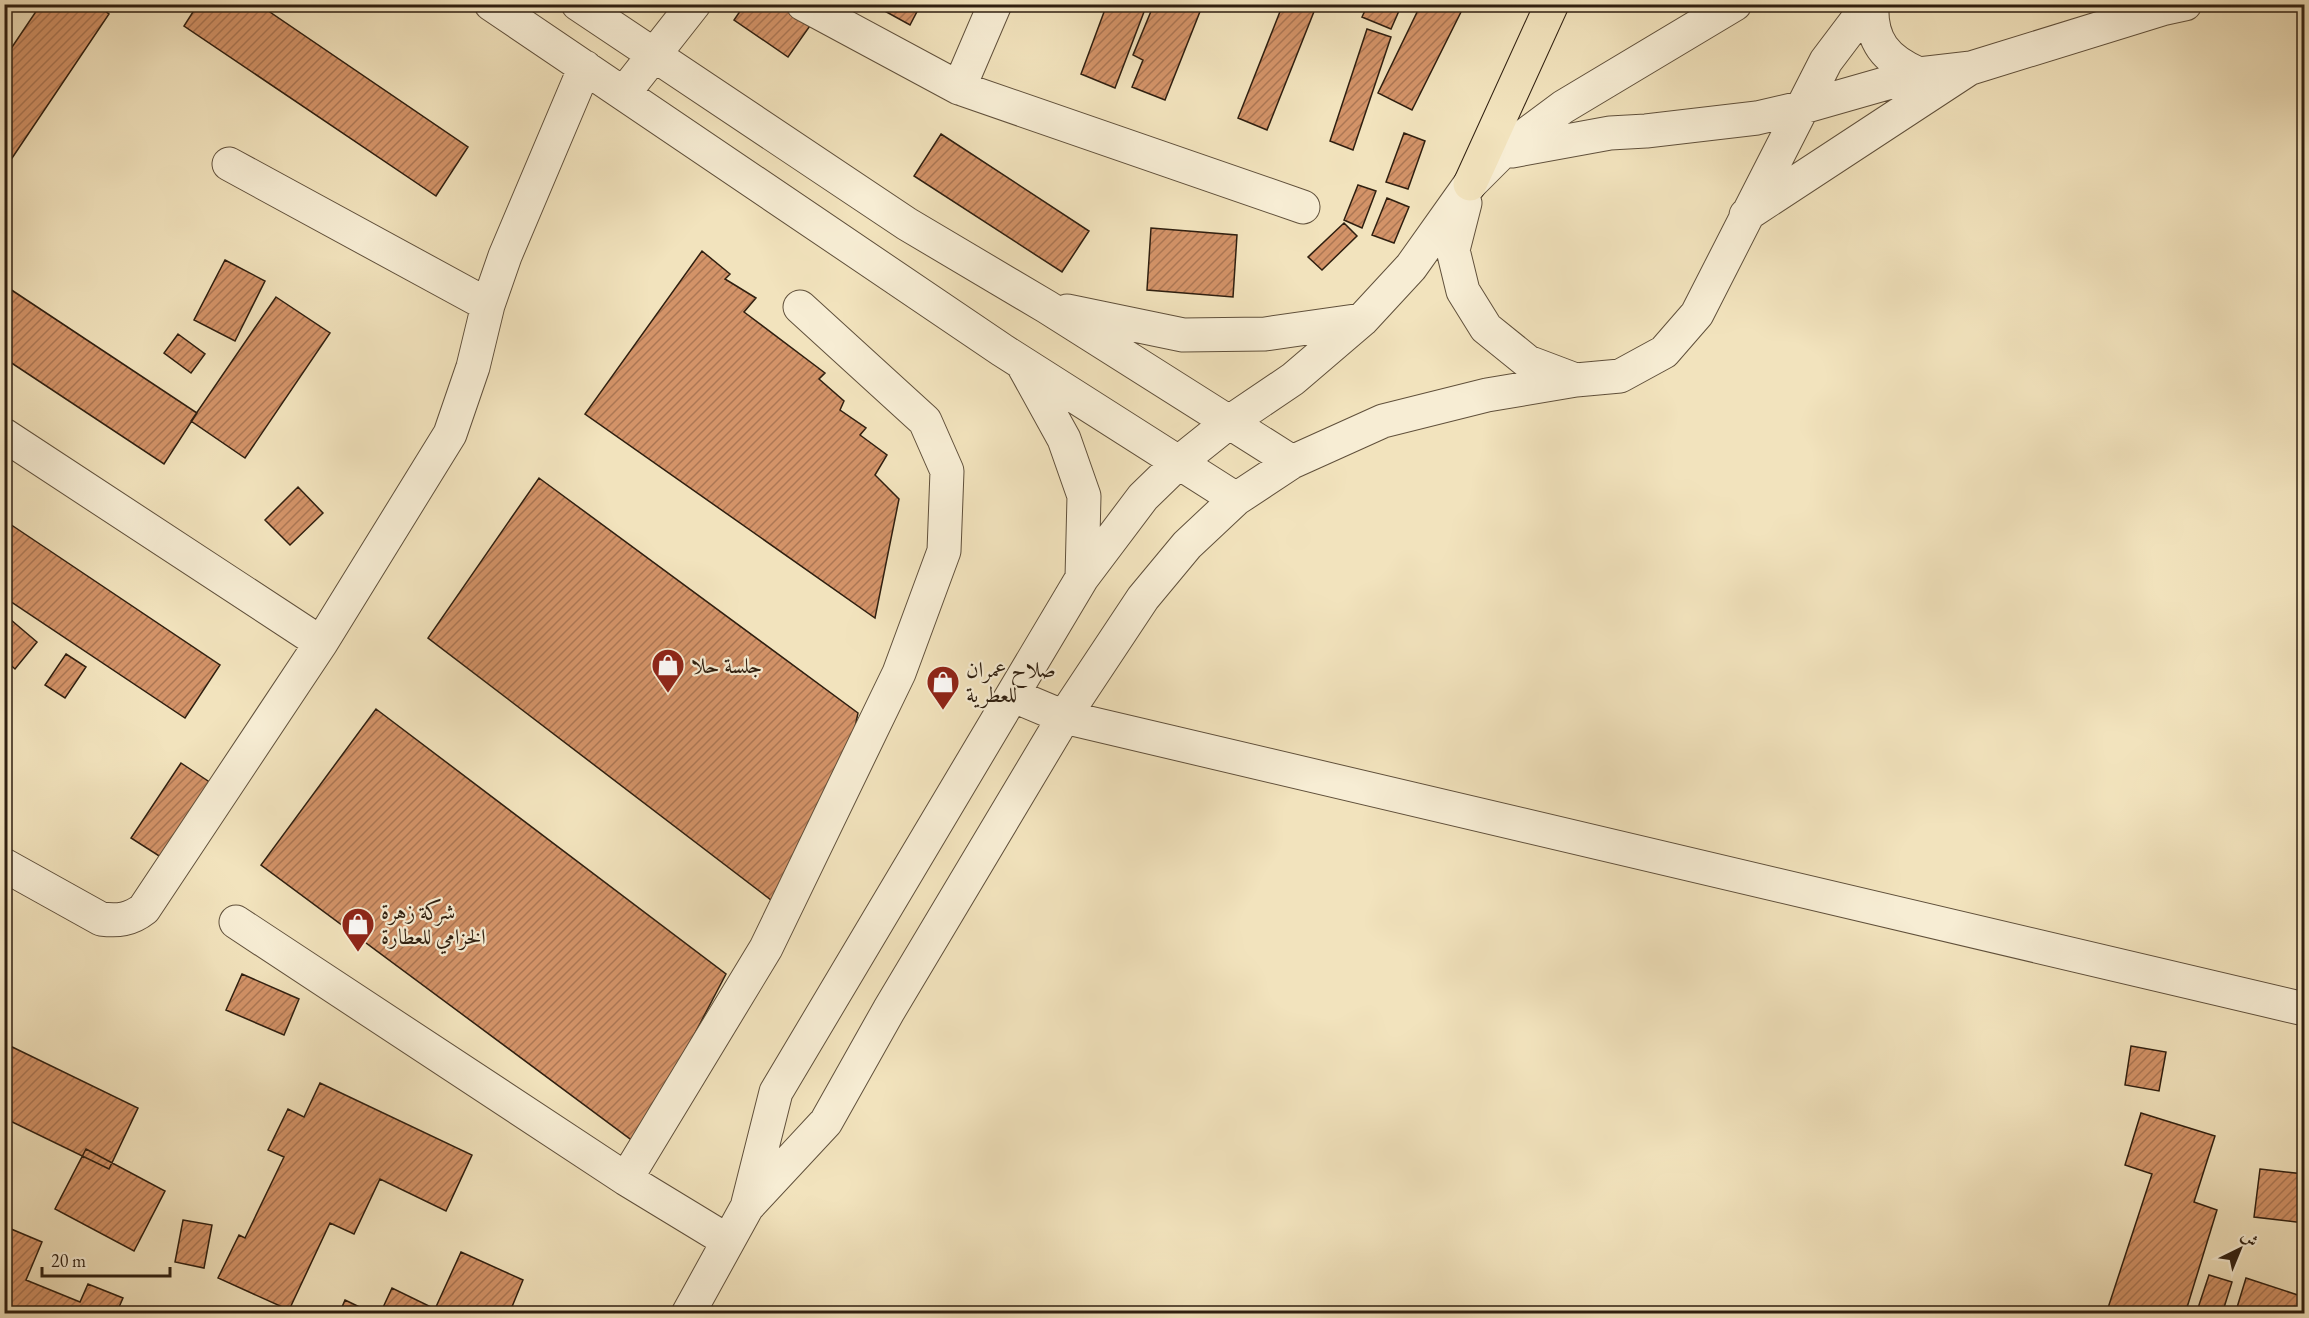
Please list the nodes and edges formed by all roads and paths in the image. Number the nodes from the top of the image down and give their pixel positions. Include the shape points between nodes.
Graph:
1 (491, 4) edge
2 (578, 4) edge
3 (694, 4) edge
4 (803, 4) edge
5 (995, 4) edge
6 (1552, 4) edge
7 (1735, 4) edge
8 (1870, 4) edge
9 (2185, 4) edge
10 (655, 56) junction
11 (585, 67) junction
12 (1971, 68) junction
13 (1919, 74) junction
14 (959, 88) junction
15 (624, 93) junction
16 (1800, 108) junction
17 (1501, 153) junction
18 (229, 164) dead end
19 (1470, 184) junction
20 (1304, 207) dead end
21 (1746, 216) junction
22 (488, 305) junction
23 (800, 307) dead end
24 (1047, 307) junction
25 (1362, 320) junction
26 (1019, 359) junction
27 (1576, 380) junction
28 (1228, 423) junction
29 (4, 435) edge
30 (1292, 462) junction
31 (1178, 463) junction
32 (1236, 499) junction
33 (1082, 578) junction
34 (321, 643) junction
35 (1014, 696) junction
36 (1064, 717) junction
37 (4, 865) edge
38 (236, 922) dead end
39 (2304, 1009) edge
40 (626, 1179) junction
41 (747, 1207) junction
42 (728, 1241) junction
43 (688, 1314) edge

1 - 11 street
2 - 10 street
3 - 10 street
4 - 14 street
5 - 14 street
6 - 19 highway
7 - 17 street via 1563,107
8 - 13 street via 1876,38 1886,54
8 - 16 street via 1826,61
9 - 12 street
10 - 15 street
10 - 24 street via 908,224
11 - 15 street
11 - 22 street
12 - 13 street
12 - 21 street
13 - 16 street
14 - 20 street
15 - 26 street
16 - 17 street via 1757,118 1610,133
16 - 21 street
17 - 19 street
18 - 22 street
19 - 25 street via 1411,267
19 - 27 street via 1453,250 1463,291 1486,328 1528,362
21 - 27 street via 1697,314 1664,352 1620,376
22 - 34 street via 473,367 450,434
23 - 40 street via 925,421 947,471 944,551 899,673 766,948
24 - 25 street via 1183,335 1265,334
24 - 28 street
25 - 28 street via 1293,379
26 - 31 street
26 - 33 street via 1064,439 1084,496
27 - 30 street via 1487,395 1383,421
28 - 30 street
28 - 31 street
29 - 34 street
30 - 32 street
31 - 32 street
31 - 33 street via 1143,497
32 - 36 street via 1187,544 1143,598
33 - 35 street
34 - 37 street via 144,909 117,921 100,920
35 - 36 street
35 - 41 street via 776,1092
36 - 39 street
36 - 41 street via 826,1122
38 - 40 street
40 - 42 street
41 - 42 street
42 - 43 street

